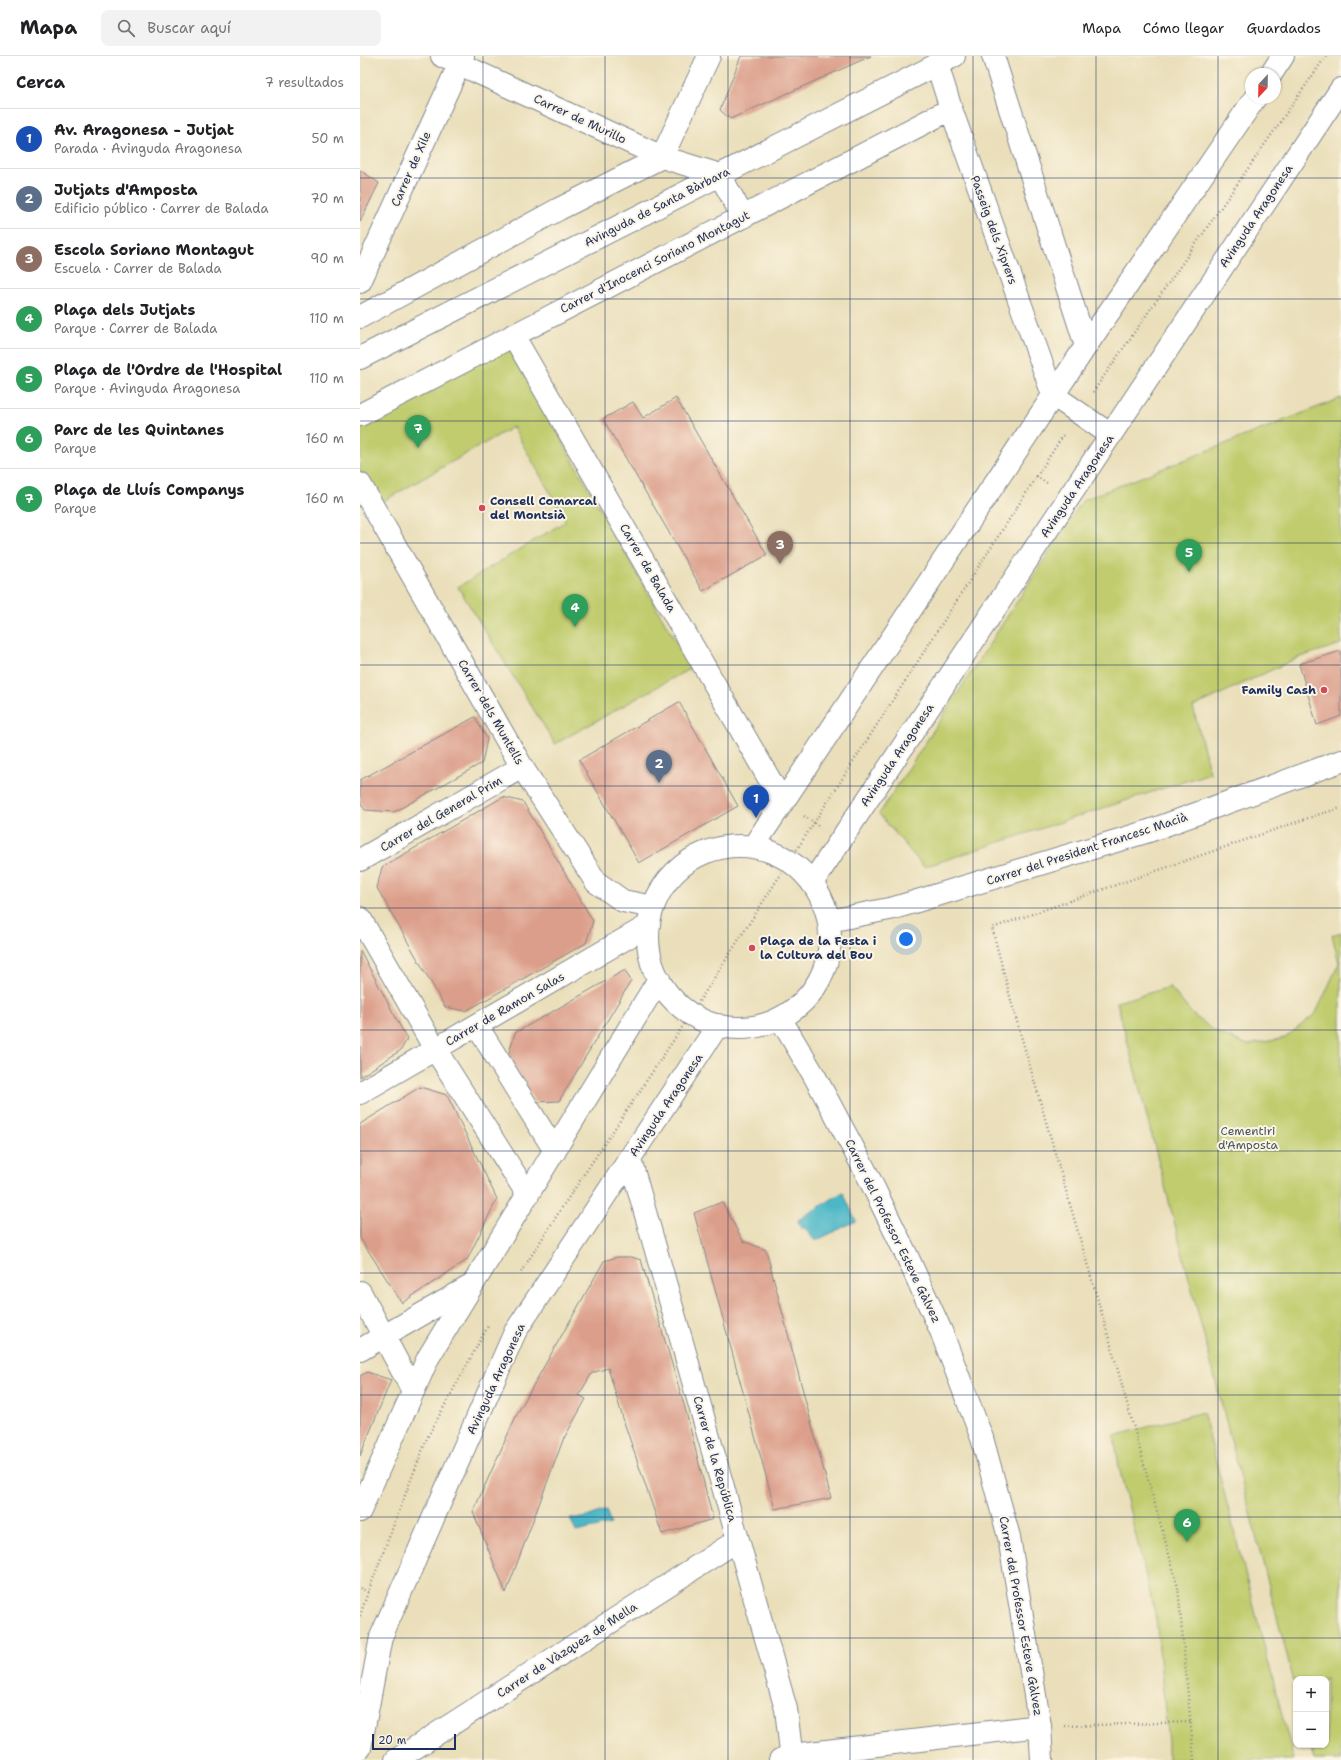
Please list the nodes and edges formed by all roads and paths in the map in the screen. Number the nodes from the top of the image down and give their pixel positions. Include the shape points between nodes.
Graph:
1 (709, 56) edge
2 (993, 56) edge
3 (1283, 56) edge
4 (1326, 56) edge
5 (455, 59) edge
6 (945, 60) edge
7 (1275, 68) edge
8 (1341, 89) edge
9 (1250, 104) edge
10 (951, 109) junction
11 (662, 157) junction
12 (720, 175) junction
13 (743, 217) junction
14 (360, 282) edge
15 (360, 317) edge
16 (513, 335) junction
17 (1086, 346) junction
18 (360, 358) edge
19 (1053, 395) junction
20 (1079, 412) junction
21 (360, 415) edge
22 (1111, 435) junction
23 (1010, 459) junction
24 (1037, 477) junction
25 (360, 484) edge
26 (1069, 498) junction
27 (1341, 760) edge
28 (522, 767) junction
29 (782, 800) junction
30 (1341, 808) edge
31 (813, 822) junction
32 (840, 841) junction
33 (752, 847) junction
34 (360, 860) edge
35 (789, 861) junction
36 (812, 883) junction
37 (651, 916) junction
38 (360, 918) edge
39 (829, 921) junction
40 (659, 979) junction
41 (691, 1014) junction
42 (780, 1018) junction
43 (718, 1025) junction
44 (477, 1026) junction
45 (434, 1049) junction
46 (360, 1093) edge
47 (555, 1151) junction
48 (630, 1159) junction
49 (528, 1195) junction
50 (472, 1285) junction
51 (360, 1292) edge
52 (383, 1337) junction
53 (360, 1350) edge
54 (413, 1391) junction
55 (360, 1511) edge
56 (738, 1540) junction
57 (1190, 1722) junction
58 (1040, 1726) junction
59 (360, 1748) edge
60 (418, 1754) edge
61 (788, 1758) edge
62 (396, 1760) edge
63 (1042, 1760) edge
64 (1194, 1760) edge

1 - 11 street
2 - 17 street
3 - 7 street
4 - 20 path
5 - 11 street, Carrer de Murillo
5 - 14 street, Carrer de Xile
6 - 10 street, Passeig dels Xiprers
6 - 12 street, Avinguda de Santa Bàrbara
8 - 22 street, Avinguda Aragonesa
9 - 17 street
10 - 13 street, Carrer d'Inocenci Soriano Montagut
10 - 19 street, Passeig dels Xiprers
11 - 12 street, Carrer de Murillo
11 - 15 street via 559,209
12 - 13 street
12 - 18 street, Avinguda de Santa Bàrbara
13 - 16 street, Carrer d'Inocenci Soriano Montagut
16 - 21 street, Carrer d'Inocenci Soriano Montagut
16 - 29 street, Carrer de Balada
17 - 19 street
19 - 20 street
19 - 23 street
20 - 22 street
20 - 24 path
22 - 26 street, Avinguda Aragonesa
23 - 24 path
23 - 29 street
24 - 26 path
24 - 31 path
25 - 28 street, Carrer dels Muntells
26 - 32 street, Avinguda Aragonesa
27 - 39 street, Carrer del President Francesc Macià via 1149,831 894,908
28 - 34 street, Carrer del General Prim
28 - 37 street, Carrer dels Muntells via 596,882
29 - 31 path
29 - 33 street
30 - 57 path via 992,928 1178,1587
31 - 32 path
31 - 35 path
32 - 36 street, Avinguda Aragonesa
33 - 35 street via 771,852
33 - 37 street via 721,848 692,859 668,880
35 - 36 street
35 - 41 path
36 - 39 street via 823,901
37 - 40 street via 650,953
37 - 44 street, Carrer de Ramon Salas
38 - 45 street
39 - 42 street via 830,947 818,983 801,1003
40 - 41 street via 672,999
40 - 47 street
41 - 43 street
42 - 43 street via 750,1027
42 - 58 street, Carrer del Professor Esteve Gàlvez via 826,1098 907,1256 941,1331 982,1438 1009,1537
43 - 48 street, Avinguda Aragonesa
44 - 45 street, Carrer de Ramon Salas
44 - 47 street
45 - 46 street, Carrer de Ramon Salas
45 - 49 street
47 - 49 street
48 - 56 street, Carrer de la República
48 - 59 street, Avinguda Aragonesa via 515,1332 382,1637
49 - 50 street
50 - 52 street
50 - 54 street via 428,1358
51 - 52 street
52 - 53 street
52 - 54 street
54 - 55 street
56 - 60 street, Carrer de Vàzquez de Mella
56 - 61 street, Carrer de la República via 786,1709
57 - 58 path
57 - 64 path
58 - 61 street
58 - 63 street, Carrer del Professor Esteve Gàlvez
60 - 62 street, Carrer de Vàzquez de Mella

